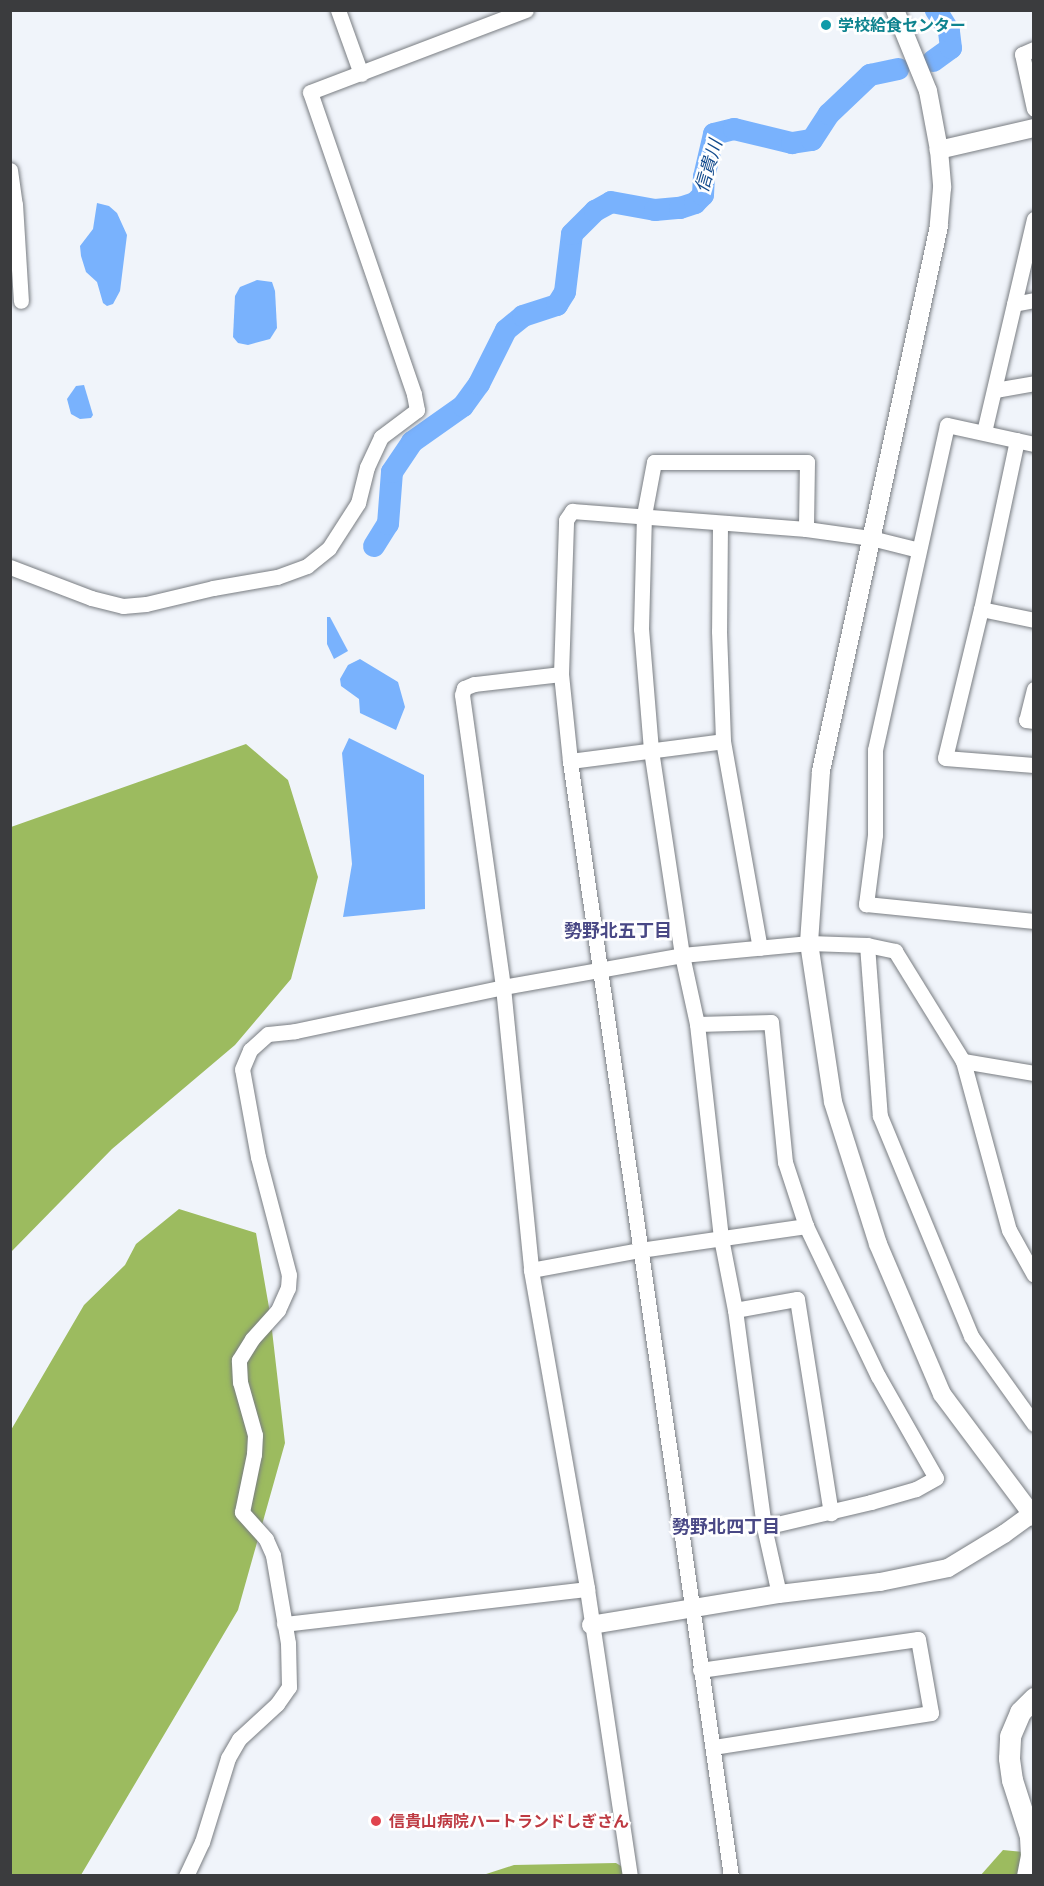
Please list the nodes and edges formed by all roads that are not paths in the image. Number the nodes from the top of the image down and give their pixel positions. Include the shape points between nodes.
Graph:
1 (338, 10) edge
2 (526, 10) edge
3 (895, 10) edge
4 (1034, 49) edge
5 (361, 74) junction
6 (1034, 109) edge
7 (1034, 128) edge
8 (939, 150) junction
9 (10, 170) edge
10 (1034, 219) edge
11 (1034, 300) edge
12 (21, 301) dead end
13 (1014, 304) junction
14 (1034, 382) edge
15 (995, 390) junction
16 (984, 432) junction
17 (1017, 440) junction
18 (1034, 444) edge
19 (644, 515) junction
20 (720, 524) junction
21 (806, 529) junction
22 (871, 538) junction
23 (919, 550) junction
24 (10, 567) edge
25 (981, 609) junction
26 (1034, 620) edge
27 (561, 674) junction
28 (1034, 689) edge
29 (1034, 721) edge
30 (723, 741) junction
31 (651, 750) junction
32 (570, 761) junction
33 (1034, 765) edge
34 (1034, 921) edge
35 (809, 943) junction
36 (867, 945) junction
37 (760, 948) junction
38 (682, 955) junction
39 (600, 970) junction
40 (503, 987) junction
41 (697, 1024) junction
42 (963, 1061) junction
43 (1034, 1073) edge
44 (806, 1226) junction
45 (721, 1238) junction
46 (640, 1250) junction
47 (531, 1270) junction
48 (1034, 1275) edge
49 (735, 1310) junction
50 (1034, 1424) edge
51 (831, 1514) junction
52 (1033, 1514) edge
53 (764, 1527) junction
54 (587, 1589) junction
55 (779, 1594) junction
56 (691, 1609) junction
57 (284, 1624) junction
58 (591, 1625) junction
59 (700, 1670) junction
60 (1034, 1698) edge
61 (713, 1748) junction
62 (186, 1875) edge
63 (630, 1875) edge
64 (731, 1875) edge
65 (1027, 1875) edge

1 - 5 street
2 - 5 street
3 - 8 street via 928,91
4 - 6 street via 1023,54
5 - 24 street via 310,93 417,410 381,437 367,467 358,503 329,548 307,566 277,577 123,606
7 - 8 street
8 - 22 street via 939,226
9 - 12 street
10 - 13 street
11 - 13 street
13 - 15 street
14 - 15 street
15 - 16 street
16 - 17 street
16 - 23 street via 947,425
17 - 18 street
17 - 25 street
19 - 20 street
19 - 21 street via 654,462 807,462
19 - 27 street via 572,511 568,515
19 - 31 street via 641,629
20 - 21 street
20 - 30 street
21 - 22 street
22 - 23 street
22 - 35 street via 821,771
23 - 34 street via 875,750 874,835 867,904
25 - 26 street
25 - 33 street via 945,758
27 - 32 street
27 - 40 street via 474,684 462,691
28 - 29 street via 1026,720
30 - 31 street
30 - 37 street
31 - 32 street
31 - 38 street
32 - 39 street
35 - 36 street
35 - 37 street
35 - 52 street via 833,1102 878,1244 942,1394
36 - 42 street via 895,951
36 - 50 street via 880,1116 970,1336
37 - 38 street
38 - 39 street
38 - 41 street
39 - 40 street
39 - 46 street
40 - 47 street
40 - 57 street via 268,1034 250,1050 242,1069 258,1157 289,1275 278,1310 239,1360 240,1382 255,1435 242,1512 266,1539 273,1555
41 - 44 street via 771,1022 785,1162
41 - 45 street
42 - 43 street
42 - 48 street via 1009,1230
44 - 45 street
44 - 51 street via 878,1376 936,1478 916,1489
45 - 46 street
45 - 49 street
46 - 47 street
46 - 56 street
47 - 54 street
49 - 51 street via 797,1299
49 - 53 street
51 - 53 street
52 - 55 street via 948,1568 880,1582
53 - 55 street
54 - 57 street
54 - 58 street
55 - 56 street
56 - 58 street
56 - 59 street
57 - 62 street via 289,1687 277,1704 239,1739 228,1758 202,1842
58 - 63 street
59 - 61 street
59 - 61 street via 918,1639 932,1713
60 - 65 main road via 1020,1712 1009,1747 1012,1780 1030,1836
61 - 64 street

